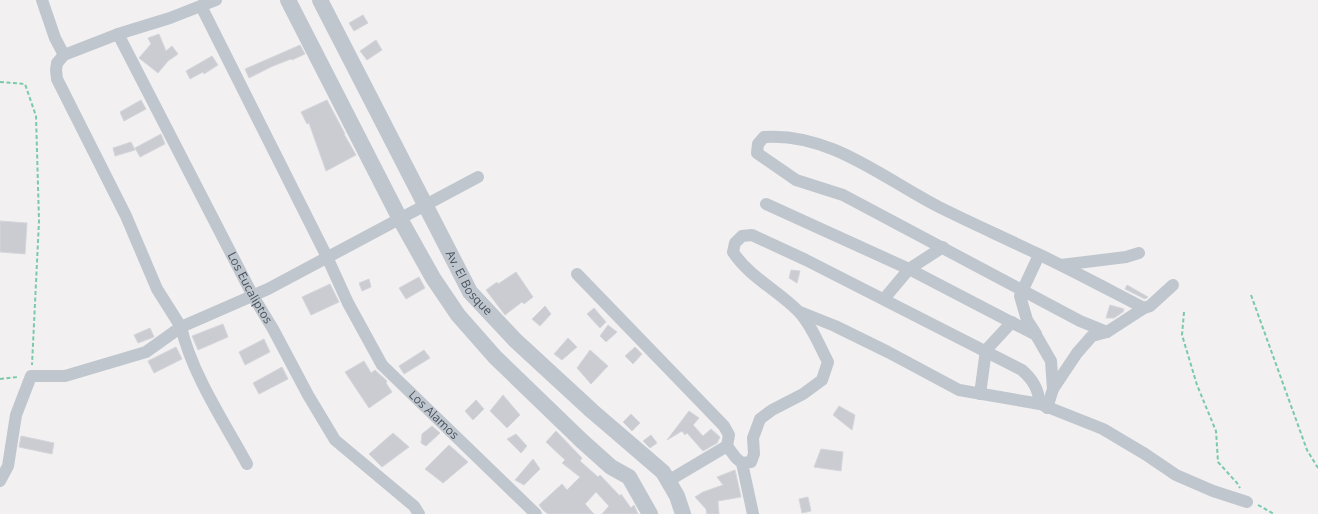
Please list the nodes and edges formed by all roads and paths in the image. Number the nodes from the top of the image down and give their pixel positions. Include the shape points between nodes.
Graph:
1 (42, 0) edge
2 (216, 0) edge
3 (288, 0) edge
4 (320, 0) edge
5 (201, 6) junction
6 (118, 34) junction
7 (64, 55) junction
8 (0, 82) edge
9 (478, 176) dead end
10 (766, 204) dead end
11 (426, 206) junction
12 (400, 219) junction
13 (943, 248) junction
14 (1139, 252) dead end
15 (1039, 254) junction
16 (327, 257) junction
17 (1060, 265) junction
18 (909, 269) junction
19 (577, 274) dead end
20 (1173, 285) dead end
21 (1022, 289) junction
22 (1251, 295) dead end
23 (253, 296) junction
24 (884, 300) junction
25 (1144, 308) junction
26 (798, 311) junction
27 (1184, 312) dead end
28 (1012, 322) junction
29 (181, 327) junction
30 (1107, 332) junction
31 (1036, 335) junction
32 (986, 350) junction
33 (31, 376) junction
34 (0, 379) edge
35 (1053, 389) junction
36 (980, 394) junction
37 (1044, 406) junction
38 (727, 446) junction
39 (742, 463) junction
40 (247, 464) dead end
41 (1318, 468) edge
42 (0, 481) edge
43 (668, 481) junction
44 (1247, 502) junction
45 (419, 514) edge
46 (536, 514) edge
47 (650, 514) edge
48 (683, 514) edge
49 (753, 514) edge
50 (1274, 514) edge

1 - 7 street
2 - 5 street
3 - 12 street
4 - 11 street, Av. El Bosque
5 - 6 street
5 - 16 street, Los Alamos
6 - 7 street
6 - 23 street, Los Eucaliptos
7 - 29 street via 57,63 57,79 126,216 157,290
8 - 33 path via 25,84 36,116 39,221
9 - 11 street
10 - 18 street
11 - 12 street
11 - 43 street, Av. El Bosque via 470,292 515,340 663,472
12 - 16 street
12 - 47 street via 458,315 495,357 582,442 611,467 629,477
13 - 15 street via 843,195 796,180 762,158 757,153 758,144 764,137 782,136 845,155 937,206
13 - 18 street
13 - 21 street
14 - 17 street
15 - 17 street
15 - 21 street
16 - 23 street
16 - 46 street, Los Alamos via 382,365
17 - 25 street
18 - 24 street
18 - 28 street
19 - 38 street via 724,426 729,435
20 - 25 street
21 - 30 street
21 - 31 street via 1020,296 1027,320
22 - 41 path via 1307,450
23 - 29 street
23 - 45 street, Los Eucaliptos via 335,440 414,506
24 - 26 street via 752,236 742,236 733,252 739,261
24 - 32 street
25 - 30 street
26 - 36 street via 871,343 959,390
26 - 39 street via 808,323 828,362 822,380 760,419 753,438 751,462
27 - 44 path via 1182,334 1197,385 1216,432 1218,462 1237,483
28 - 31 street
28 - 32 street
29 - 33 street via 146,352 65,376
29 - 40 street via 186,347
30 - 35 street via 1092,336
31 - 35 street via 1051,361
32 - 36 street
32 - 37 street via 1034,380
33 - 34 path
33 - 42 street via 16,415 8,466
35 - 37 street
36 - 37 street
37 - 44 street via 1103,429 1176,475
38 - 39 street
38 - 43 street
39 - 49 street
43 - 48 street, Av. El Bosque
44 - 50 path via 1262,505

